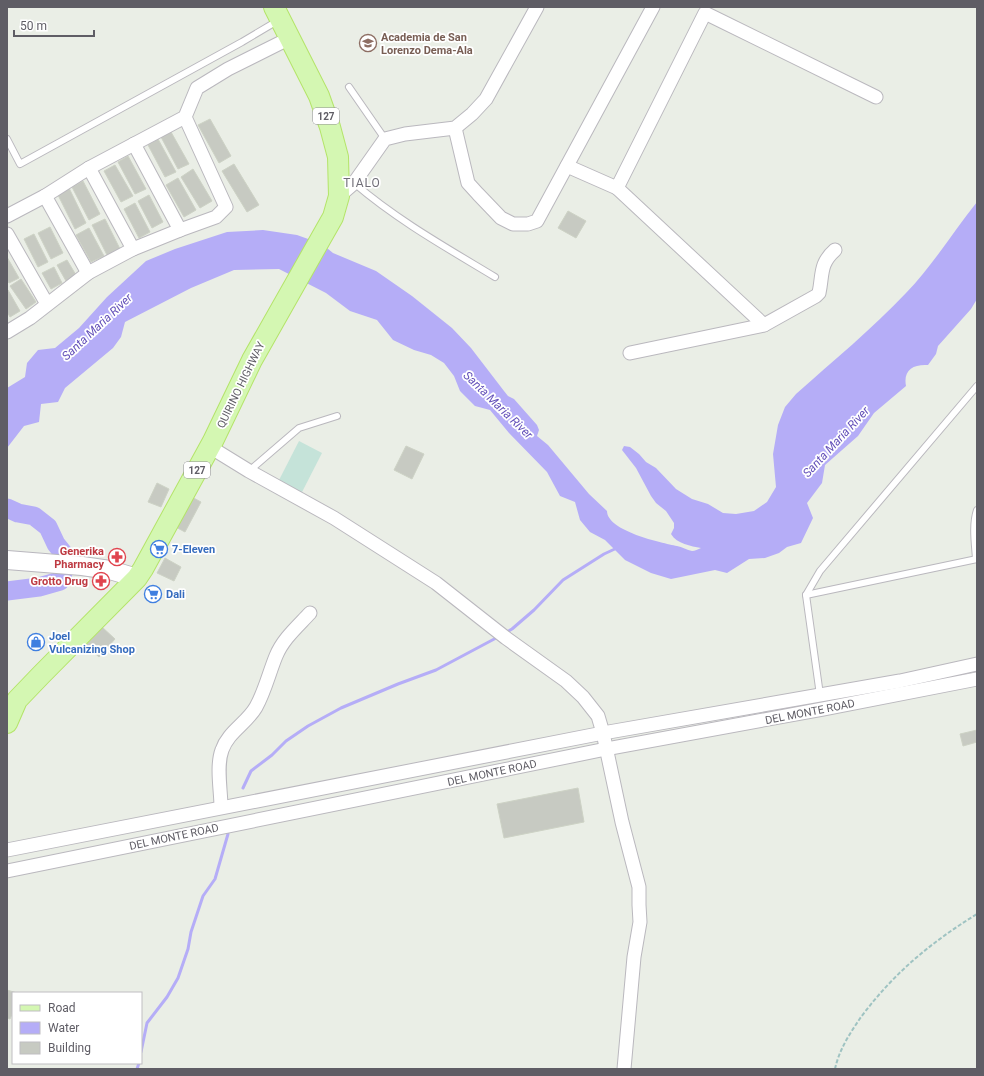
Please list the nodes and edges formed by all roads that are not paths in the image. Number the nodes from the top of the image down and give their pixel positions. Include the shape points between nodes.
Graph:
1 (537, 7) edge
2 (652, 7) edge
3 (277, 13) edge
4 (290, 38) junction
5 (349, 87) dead end
6 (876, 97) dead end
7 (185, 117) junction
8 (455, 128) junction
9 (7, 139) edge
10 (385, 139) junction
11 (134, 144) junction
12 (567, 166) junction
13 (90, 168) junction
14 (617, 188) junction
15 (346, 190) junction
16 (45, 196) junction
17 (7, 216) edge
18 (180, 230) junction
19 (7, 234) edge
20 (133, 250) junction
21 (835, 250) dead end
22 (88, 273) junction
23 (495, 277) dead end
24 (47, 304) junction
25 (764, 325) junction
26 (7, 332) edge
27 (630, 353) dead end
28 (977, 386) edge
29 (336, 416) dead end
30 (210, 447) junction
31 (250, 472) junction
32 (977, 510) edge
33 (976, 559) edge
34 (12, 560) edge
35 (137, 578) junction
36 (806, 595) junction
37 (310, 613) dead end
38 (977, 664) edge
39 (977, 679) edge
40 (820, 694) junction
41 (823, 710) junction
42 (7, 723) edge
43 (603, 733) junction
44 (606, 749) junction
45 (222, 807) junction
46 (156, 820) junction
47 (160, 839) junction
48 (7, 850) edge
49 (7, 871) edge
50 (624, 1069) edge

1 - 8 street via 486,99
2 - 12 street
3 - 4 main road, QUIRINO HIGHWAY / 127
3 - 9 lane via 242,42 20,164
4 - 7 street via 228,69 197,88
4 - 15 main road, QUIRINO HIGHWAY / 127 via 319,96 330,127
5 - 10 lane
6 - 14 street via 705,13
7 - 11 street
7 - 18 street via 226,207 216,217
8 - 10 street
8 - 12 street via 468,182 501,218 513,224 537,221
10 - 15 street
11 - 13 street
11 - 18 street
12 - 14 street
13 - 16 street
13 - 20 street
14 - 25 street
15 - 23 lane via 381,206
15 - 30 main road, QUIRINO HIGHWAY / 127 via 252,360
16 - 17 street
16 - 22 street
18 - 20 street
19 - 24 street
20 - 22 street
21 - 25 street via 822,269 819,293
22 - 24 street
24 - 26 street
25 - 27 street
28 - 36 lane via 820,571
29 - 31 lane via 299,428
30 - 31 street
30 - 35 main road, QUIRINO HIGHWAY / 127
31 - 43 street via 334,518 436,584 566,681 598,716
32 - 33 lane
33 - 36 lane
34 - 35 street via 110,570
35 - 42 main road, QUIRINO HIGHWAY / 127 via 17,700
36 - 40 lane
37 - 45 street via 288,636 276,656 266,687 256,707 225,743 220,761
38 - 40 street, DEL MONTE ROAD via 900,681
39 - 41 street, DEL MONTE ROAD
40 - 41 street
40 - 43 street, DEL MONTE ROAD
41 - 44 street, DEL MONTE ROAD
43 - 44 street
43 - 45 street, DEL MONTE ROAD
44 - 47 street, DEL MONTE ROAD
44 - 50 street via 639,887 640,922 634,957
45 - 46 street, DEL MONTE ROAD
46 - 47 street
46 - 48 street, DEL MONTE ROAD
47 - 49 street, DEL MONTE ROAD

